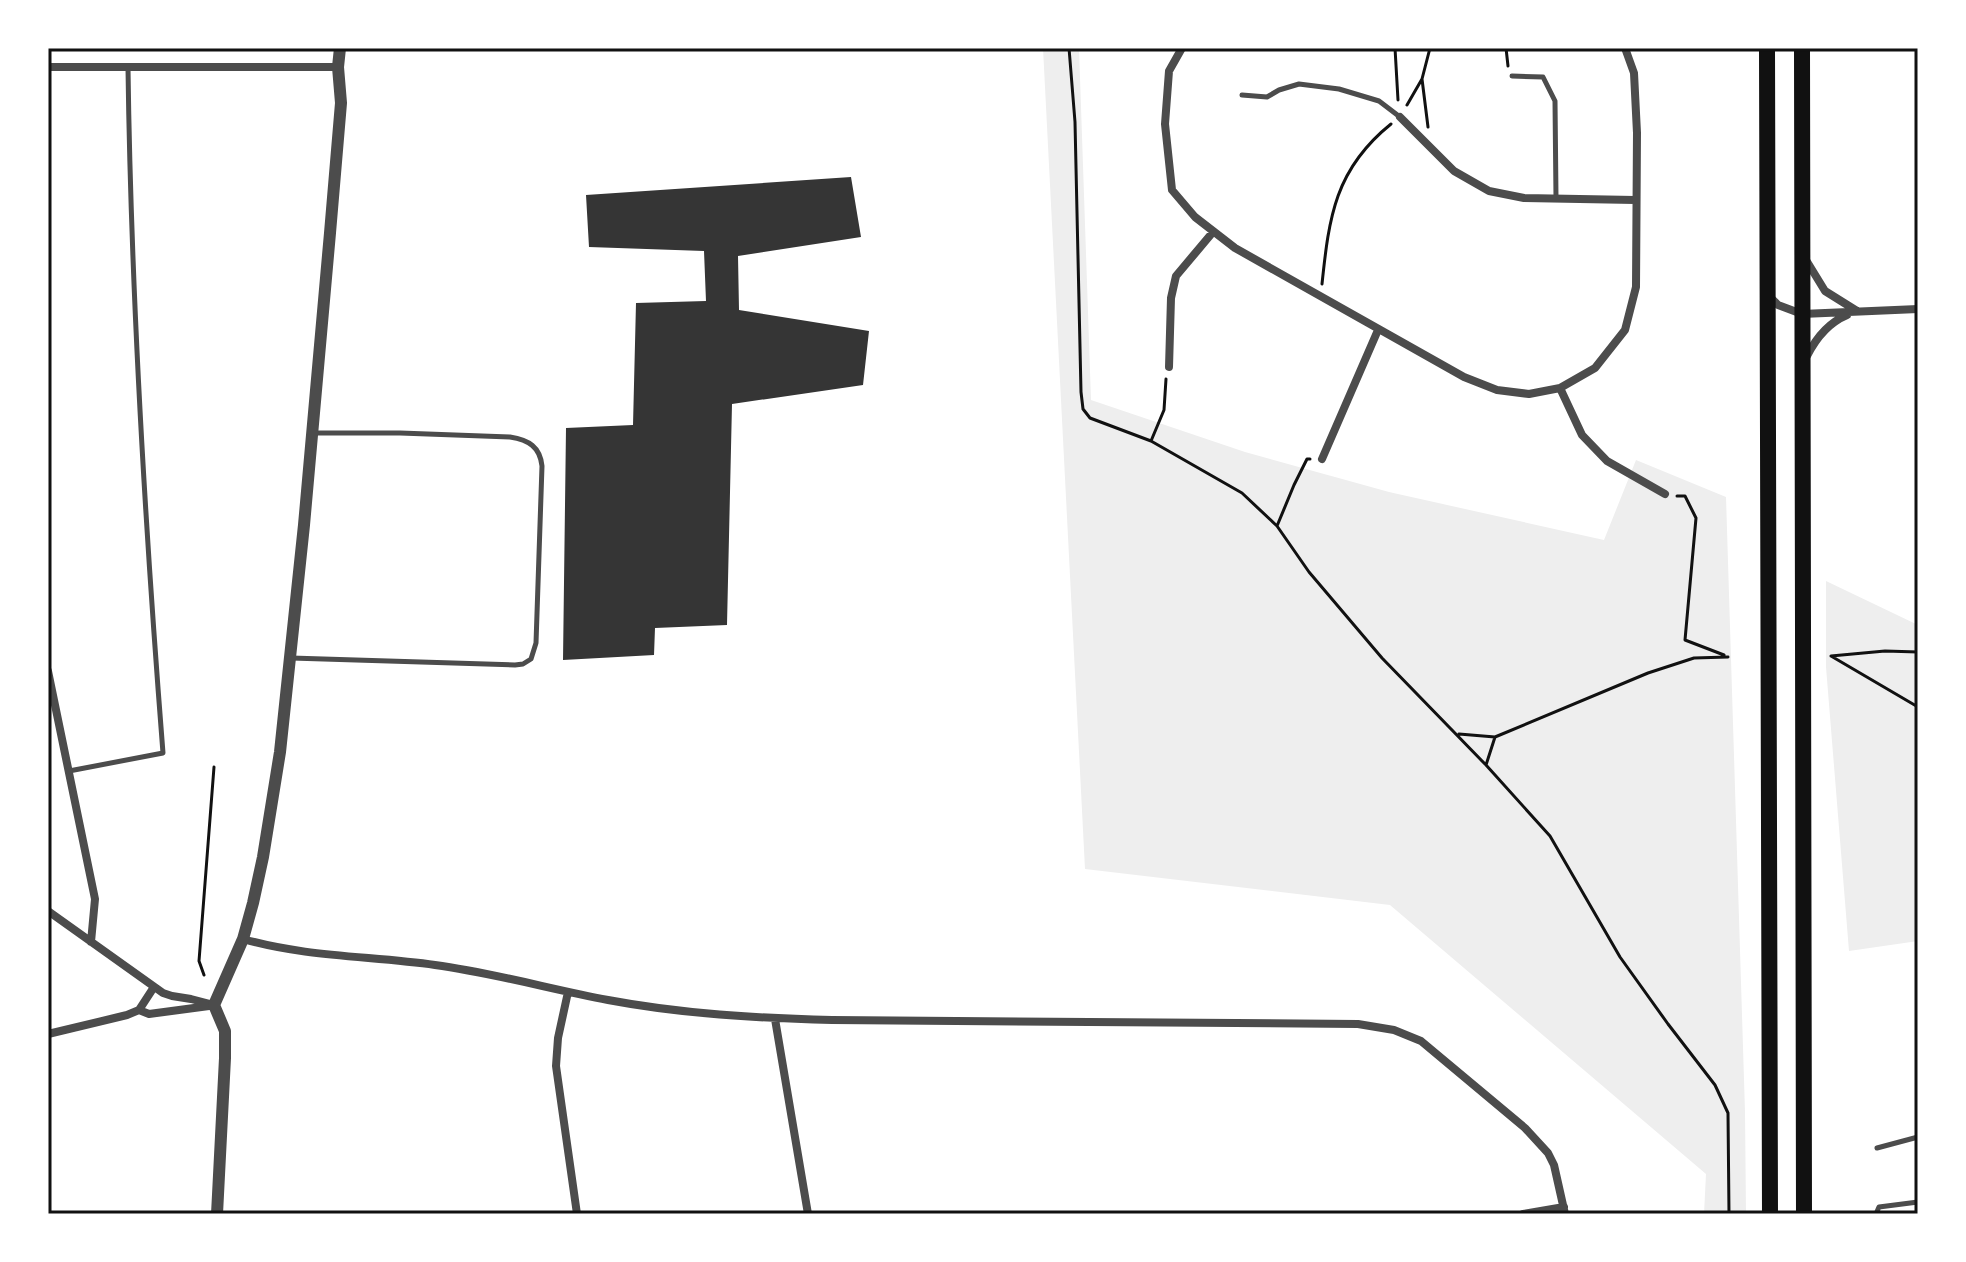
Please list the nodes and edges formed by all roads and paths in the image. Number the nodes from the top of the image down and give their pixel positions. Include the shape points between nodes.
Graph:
1 (340, 48) edge
2 (1069, 48) edge
3 (1182, 48) edge
4 (1395, 48) edge
5 (1430, 48) edge
6 (1506, 48) edge
7 (1625, 48) edge
8 (1767, 48) edge
9 (1802, 48) edge
10 (48, 67) edge
11 (338, 67) junction
12 (128, 68) junction
13 (1512, 76) joint
14 (1422, 79) junction
15 (1242, 95) dead end
16 (1400, 117) junction
17 (1431, 148) junction
18 (1556, 198) junction
19 (1635, 200) junction
20 (1213, 232) junction
21 (1802, 252) junction
22 (1769, 295) junction
23 (1321, 298) junction
24 (1918, 309) edge
25 (1859, 312) junction
26 (1802, 314) junction
27 (1378, 330) junction
28 (1169, 367) joint
29 (1802, 367) junction
30 (1560, 388) junction
31 (313, 433) junction
32 (1151, 441) junction
33 (1322, 459) joint
34 (1665, 494) joint
35 (1277, 526) junction
36 (1918, 652) edge
37 (291, 658) junction
38 (48, 671) edge
39 (1918, 707) edge
40 (1457, 734) junction
41 (1495, 737) junction
42 (1486, 765) junction
43 (214, 767) dead end
44 (69, 771) junction
45 (48, 911) edge
46 (243, 939) junction
47 (91, 942) junction
48 (204, 975) dead end
49 (154, 987) junction
50 (568, 992) junction
51 (214, 1005) junction
52 (139, 1010) junction
53 (775, 1019) junction
54 (48, 1034) edge
55 (1918, 1137) edge
56 (1877, 1148) dead end
57 (1918, 1202) edge
58 (1564, 1210) edge
59 (217, 1214) edge
60 (577, 1214) edge
61 (808, 1214) edge
62 (1523, 1214) edge
63 (1729, 1214) edge
64 (1770, 1214) edge
65 (1804, 1214) edge
66 (1876, 1214) edge

1 - 11 street
2 - 32 path via 1083,409 1090,418
3 - 20 street via 1169,71 1165,124 1172,190
4 - 16 path
5 - 14 path
6 - 13 path
7 - 19 street via 1634,73
8 - 22 highway
9 - 21 highway
10 - 12 street
11 - 12 street
11 - 31 street via 341,103
12 - 44 lane via 148,558 163,753
13 - 18 lane via 1543,77 1555,101
14 - 16 path
14 - 17 path
15 - 16 lane via 1267,97 1299,84 1339,89 1379,101
16 - 17 street
16 - 23 path via 1372,139 1334,203
17 - 18 street via 1454,171 1489,191
18 - 19 street
19 - 30 street via 1636,287 1625,330 1595,368
20 - 23 street
20 - 28 street via 1176,276
21 - 25 street via 1825,291
21 - 26 highway
22 - 26 street via 1778,305
22 - 64 highway
23 - 27 street
24 - 25 street
25 - 26 street
25 - 29 street via 1824,330
26 - 29 highway
27 - 30 street via 1497,390 1529,394
27 - 33 street
28 - 32 path via 1164,410
29 - 65 highway
30 - 34 street via 1582,435 1607,461
31 - 37 street
31 - 37 lane via 510,437 532,444 542,466 536,643 531,659 515,665
32 - 35 path via 1242,493
33 - 35 path via 1307,459
34 - 41 path via 1685,496 1696,518 1685,640 1728,657 1694,658 1648,673
35 - 40 path via 1382,658
36 - 39 path via 1831,656
37 - 46 street via 263,857
38 - 44 street
40 - 41 path
40 - 42 path
41 - 42 path
42 - 63 path via 1550,836 1620,957 1715,1085 1728,1113
43 - 48 path via 199,961
44 - 47 street via 95,899
45 - 47 street
46 - 50 street via 298,951 436,965
46 - 51 street
47 - 49 street
49 - 51 street
49 - 52 street
50 - 53 street via 675,1010
50 - 60 street via 556,1066
51 - 52 street via 149,1014
51 - 59 street via 225,1031
52 - 54 street
53 - 58 street via 1358,1024 1394,1030 1421,1041 1532,1135 1554,1165
53 - 61 street
55 - 56 lane
57 - 66 lane via 1879,1207
58 - 62 street

